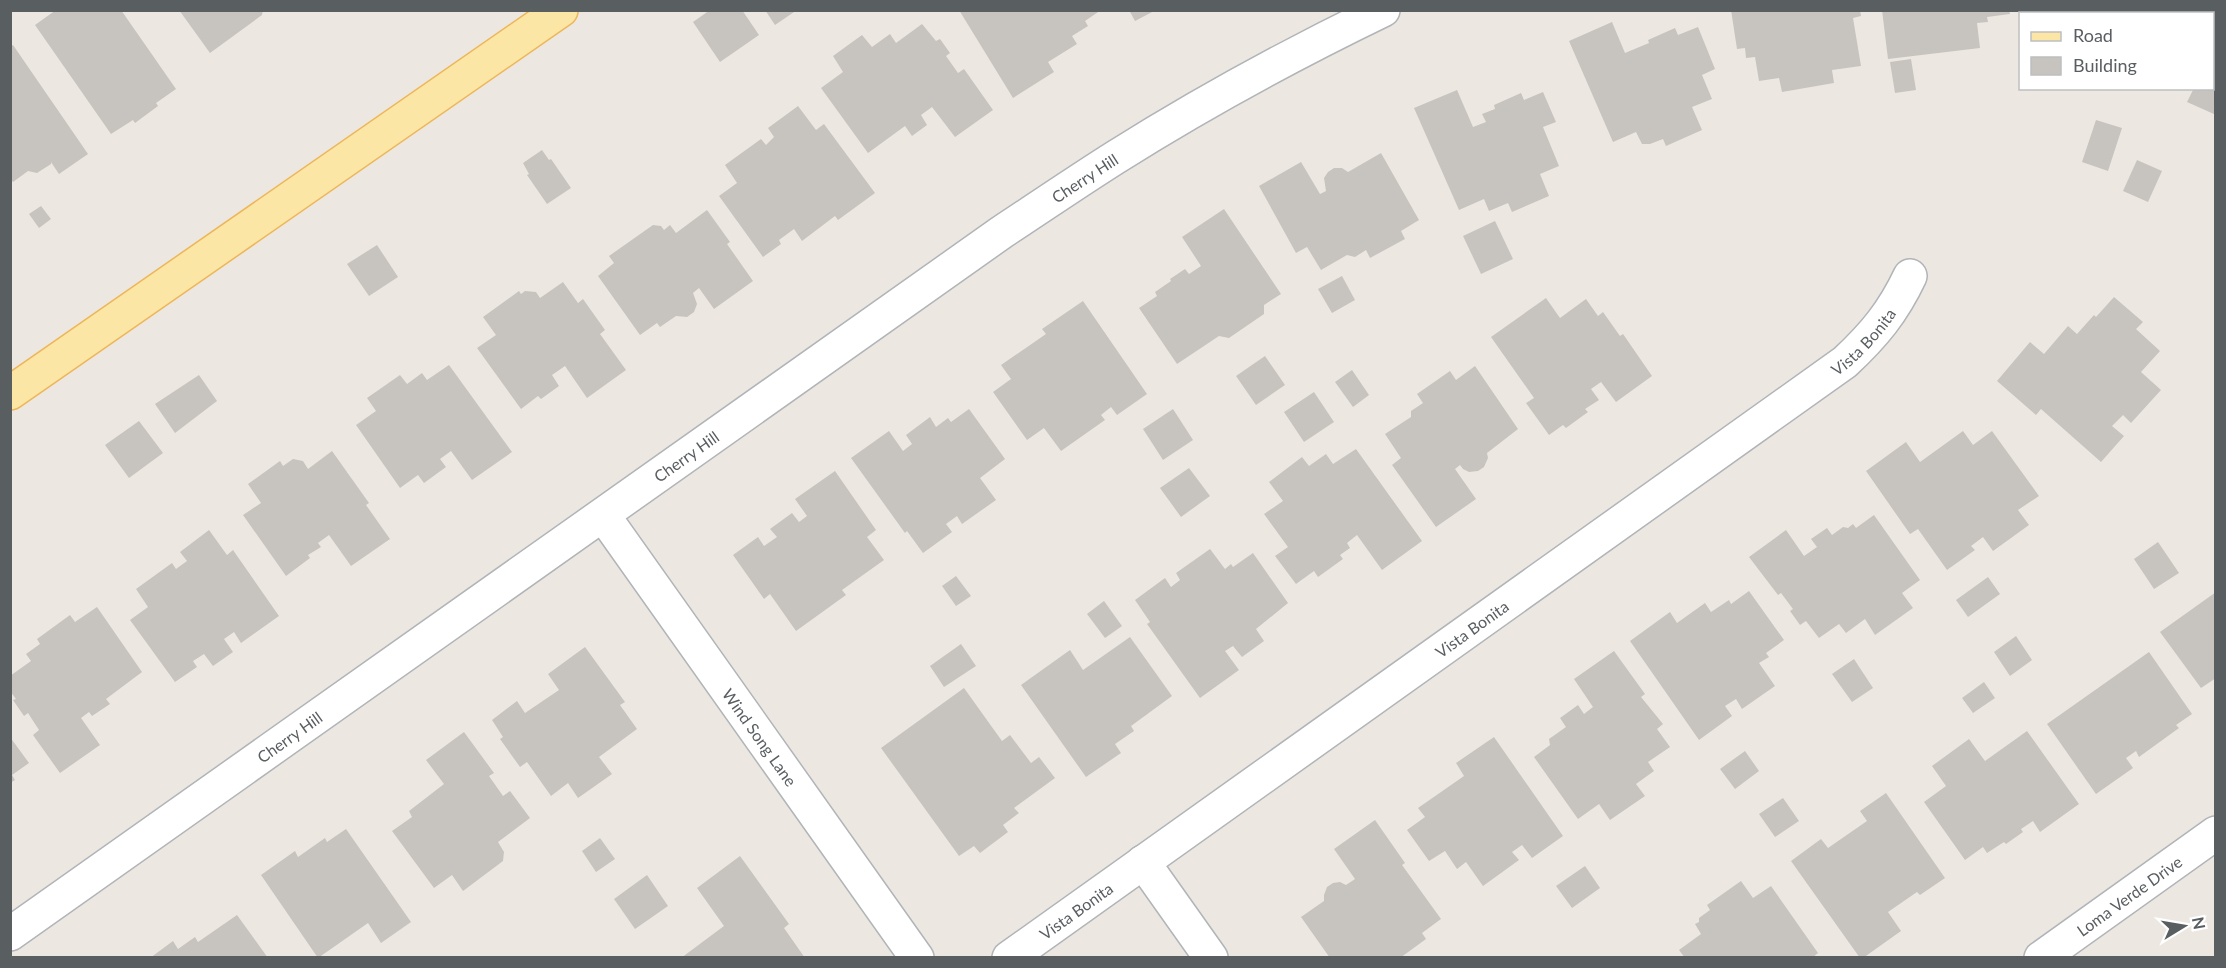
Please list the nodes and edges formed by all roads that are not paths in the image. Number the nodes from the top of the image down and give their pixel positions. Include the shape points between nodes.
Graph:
1 (561, 10) edge
2 (1383, 10) edge
3 (1910, 276) dead end
4 (10, 393) edge
5 (603, 515) junction
6 (2216, 833) edge
7 (1143, 862) junction
8 (10, 934) edge
9 (917, 957) edge
10 (1009, 957) edge
11 (1211, 957) edge
12 (2040, 957) edge

1 - 4 main road
2 - 5 street, Cherry Hill via 1314,43 1116,157 1002,232
3 - 7 street, Vista Bonita via 1880,327 1845,362
5 - 8 street, Cherry Hill
5 - 9 street, Wind Song Lane
6 - 12 street, Loma Verde Drive
7 - 10 street, Vista Bonita
7 - 11 street

